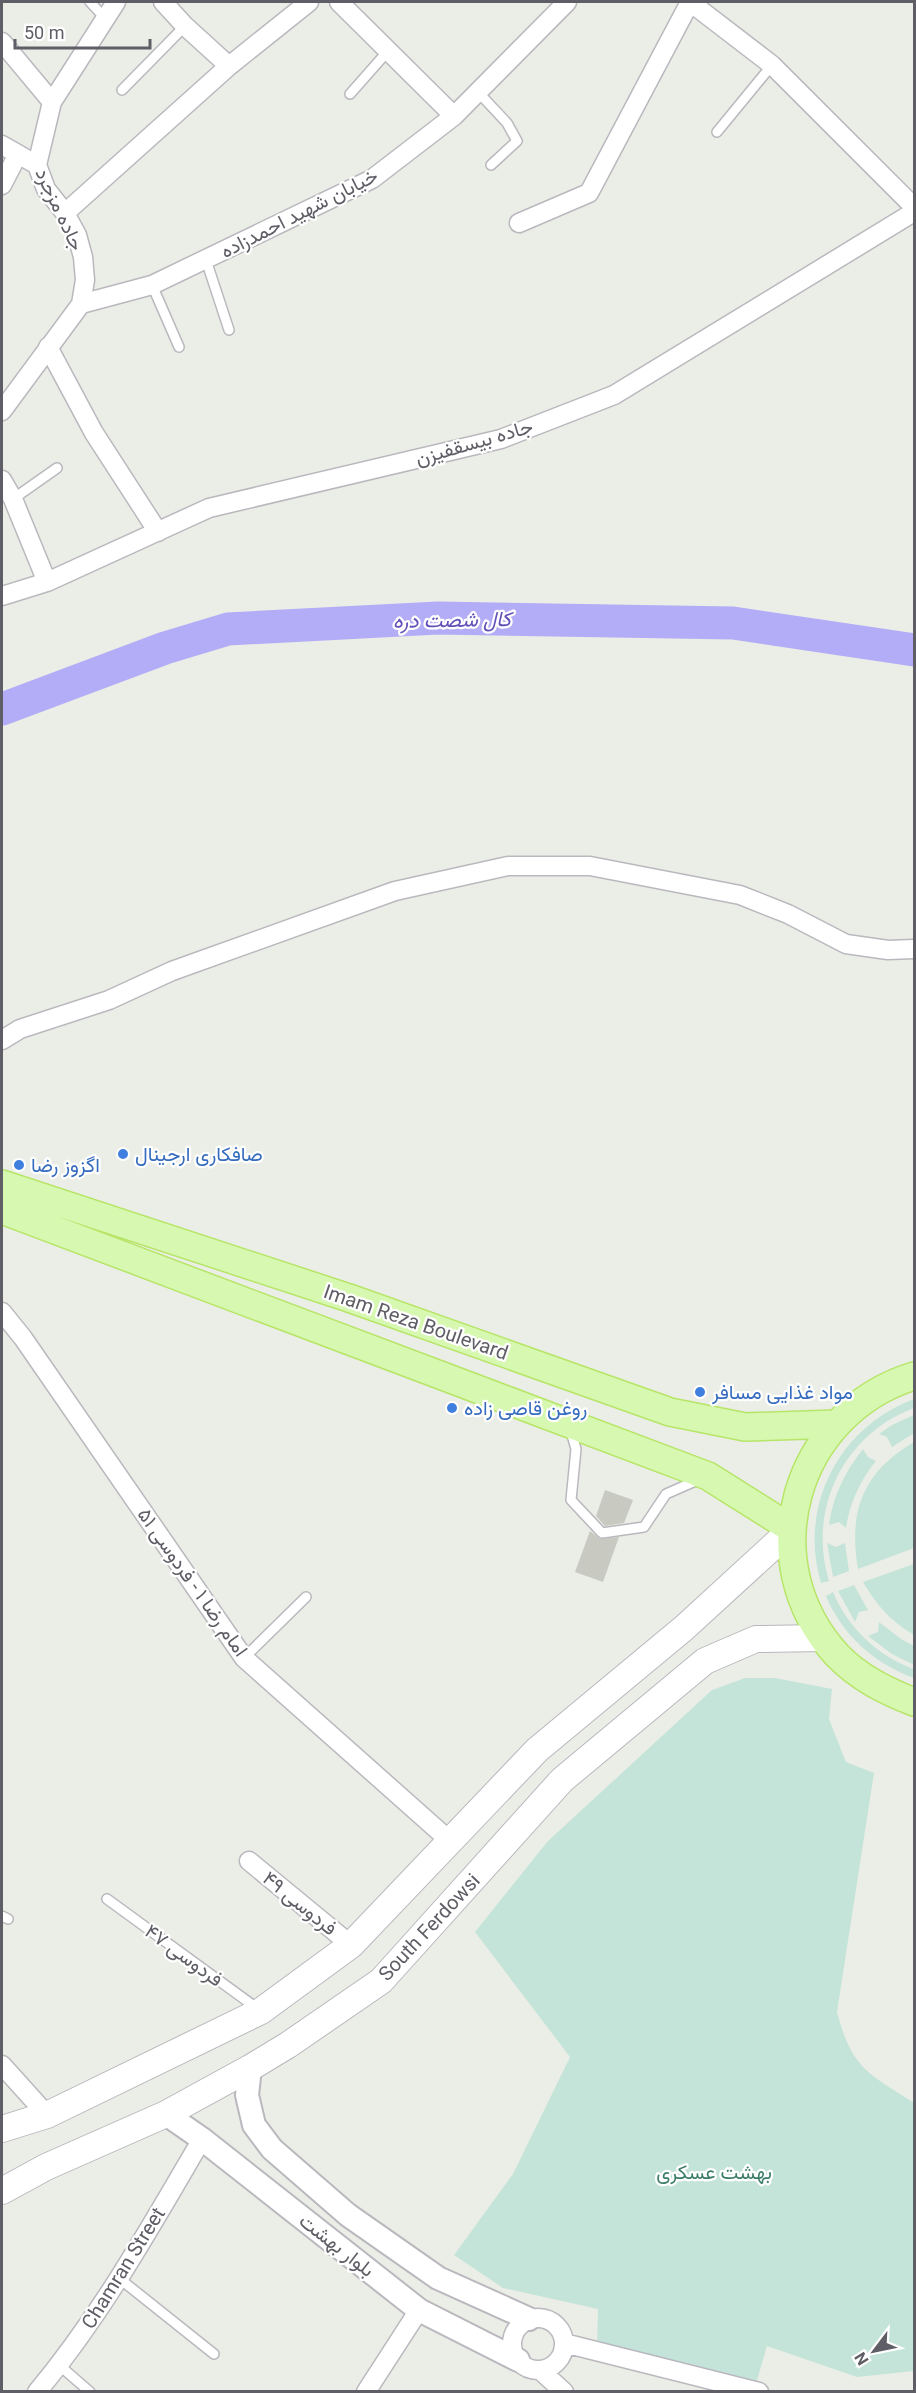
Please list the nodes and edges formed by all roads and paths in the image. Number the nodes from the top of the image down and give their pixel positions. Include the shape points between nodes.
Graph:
1 (90, 2) edge
2 (116, 2) edge
3 (163, 2) edge
4 (309, 2) edge
5 (339, 2) edge
6 (567, 2) edge
7 (690, 2) edge
8 (105, 18) junction
9 (185, 26) junction
10 (2, 42) edge
11 (388, 51) junction
12 (772, 65) junction
13 (229, 66) junction
14 (122, 90) dead end
15 (479, 93) junction
16 (350, 94) dead end
17 (52, 102) junction
18 (454, 116) junction
19 (717, 132) dead end
20 (2, 145) edge
21 (18, 154) junction
22 (37, 165) junction
23 (491, 165) dead end
24 (2, 185) edge
25 (915, 207) edge
26 (915, 212) edge
27 (65, 213) junction
28 (519, 223) dead end
29 (206, 260) junction
30 (152, 285) junction
31 (81, 304) junction
32 (229, 330) dead end
33 (179, 346) dead end
34 (48, 348) junction
35 (2, 411) edge
36 (57, 468) dead end
37 (2, 480) edge
38 (13, 498) junction
39 (158, 532) junction
40 (47, 582) junction
41 (2, 596) edge
42 (915, 949) edge
43 (2, 1040) edge
44 (2, 1184) edge
45 (2, 1210) edge
46 (349, 1298) junction
47 (2, 1312) edge
48 (336, 1335) junction
49 (915, 1376) edge
50 (568, 1423) junction
51 (836, 1424) junction
52 (708, 1476) junction
53 (792, 1528) junction
54 (306, 1597) dead end
55 (823, 1638) junction
56 (244, 1658) junction
57 (915, 1702) edge
58 (450, 1841) junction
59 (249, 1861) dead end
60 (107, 1899) dead end
61 (351, 1945) junction
62 (261, 2011) junction
63 (2, 2066) edge
64 (250, 2068) junction
65 (166, 2114) junction
66 (47, 2115) junction
67 (2, 2129) edge
68 (202, 2139) junction
69 (2, 2191) edge
70 (120, 2279) junction
71 (419, 2310) junction
72 (529, 2319) junction
73 (564, 2343) junction
74 (214, 2354) dead end
75 (518, 2360) junction
76 (59, 2365) junction
77 (540, 2370) junction
78 (37, 2391) edge
79 (90, 2391) edge
80 (366, 2391) edge
81 (564, 2391) edge
82 (759, 2391) edge

1 - 8 lane
2 - 8 street, جاده مزجرد
3 - 9 street
4 - 13 street
5 - 11 street
6 - 15 street, خیابان شهید احمدزاده
7 - 12 street
7 - 28 street via 589,193
8 - 17 street, جاده مزجرد
9 - 13 street
9 - 14 lane
10 - 17 street
11 - 16 lane
11 - 18 street
12 - 19 lane
12 - 25 street
13 - 27 street
15 - 18 street, خیابان شهید احمدزاده
15 - 23 lane via 507,123 517,141
17 - 22 street, جاده مزجرد
18 - 29 street, خیابان شهید احمدزاده via 372,179
20 - 21 street
21 - 22 street
21 - 24 street
22 - 27 street, جاده مزجرد via 46,189
26 - 39 street, جاده بیسقفیزن via 614,394 501,439 209,508
27 - 31 street, جاده مزجرد via 83,257
29 - 30 street, خیابان شهید احمدزاده
29 - 32 lane
30 - 31 street, خیابان شهید احمدزاده
30 - 33 lane
31 - 34 street
34 - 35 street
34 - 39 street via 94,433
36 - 38 lane
37 - 38 street
38 - 40 street
39 - 40 street, جاده بیسقفیزن
40 - 41 street, جاده بیسقفیزن
42 - 43 street via 846,944 740,895 590,866 508,866 395,891 172,971 109,1000 20,1029
44 - 46 main road, Imam Reza Boulevard
45 - 48 main road, Imam Reza Boulevard
46 - 48 main road
46 - 51 main road, Imam Reza Boulevard via 670,1412 745,1427
47 - 56 street, امام رضا ۱ - فردوسی ۵۱
48 - 50 main road, Imam Reza Boulevard
49 - 51 main road via 871,1395
50 - 52 main road, Imam Reza Boulevard
50 - 52 lane via 576,1449 571,1500 602,1533 644,1527 666,1494
51 - 53 main road via 809,1462
52 - 53 main road, Imam Reza Boulevard
53 - 55 main road via 795,1575
53 - 58 main road via 684,1628 537,1750
54 - 56 lane
55 - 57 main road via 855,1671
55 - 64 main road, South Ferdowsi via 756,1639 705,1661 562,1780 381,1981
56 - 58 street, امام رضا ۱ - فردوسی ۵۱
58 - 61 main road
59 - 61 street, فردوسی ۴۹
60 - 62 lane, فردوسی ۴۷
61 - 62 main road
62 - 66 main road
63 - 66 street
64 - 65 main road, South Ferdowsi
64 - 72 street, بلوار بهشت via 247,2095 254,2125 272,2149 348,2215 438,2278
65 - 68 street, بلوار بهشت
65 - 69 main road, South Ferdowsi
66 - 67 main road
68 - 70 street, Chamran Street
68 - 71 street, بلوار بهشت
70 - 74 lane
70 - 76 street, Chamran Street
71 - 75 street, بلوار بهشت
71 - 80 street
72 - 73 street via 553,2322
72 - 75 street via 513,2337
73 - 77 street via 560,2358 548,2369
73 - 82 street
75 - 77 street
76 - 78 street, Chamran Street
76 - 79 lane
77 - 81 street

